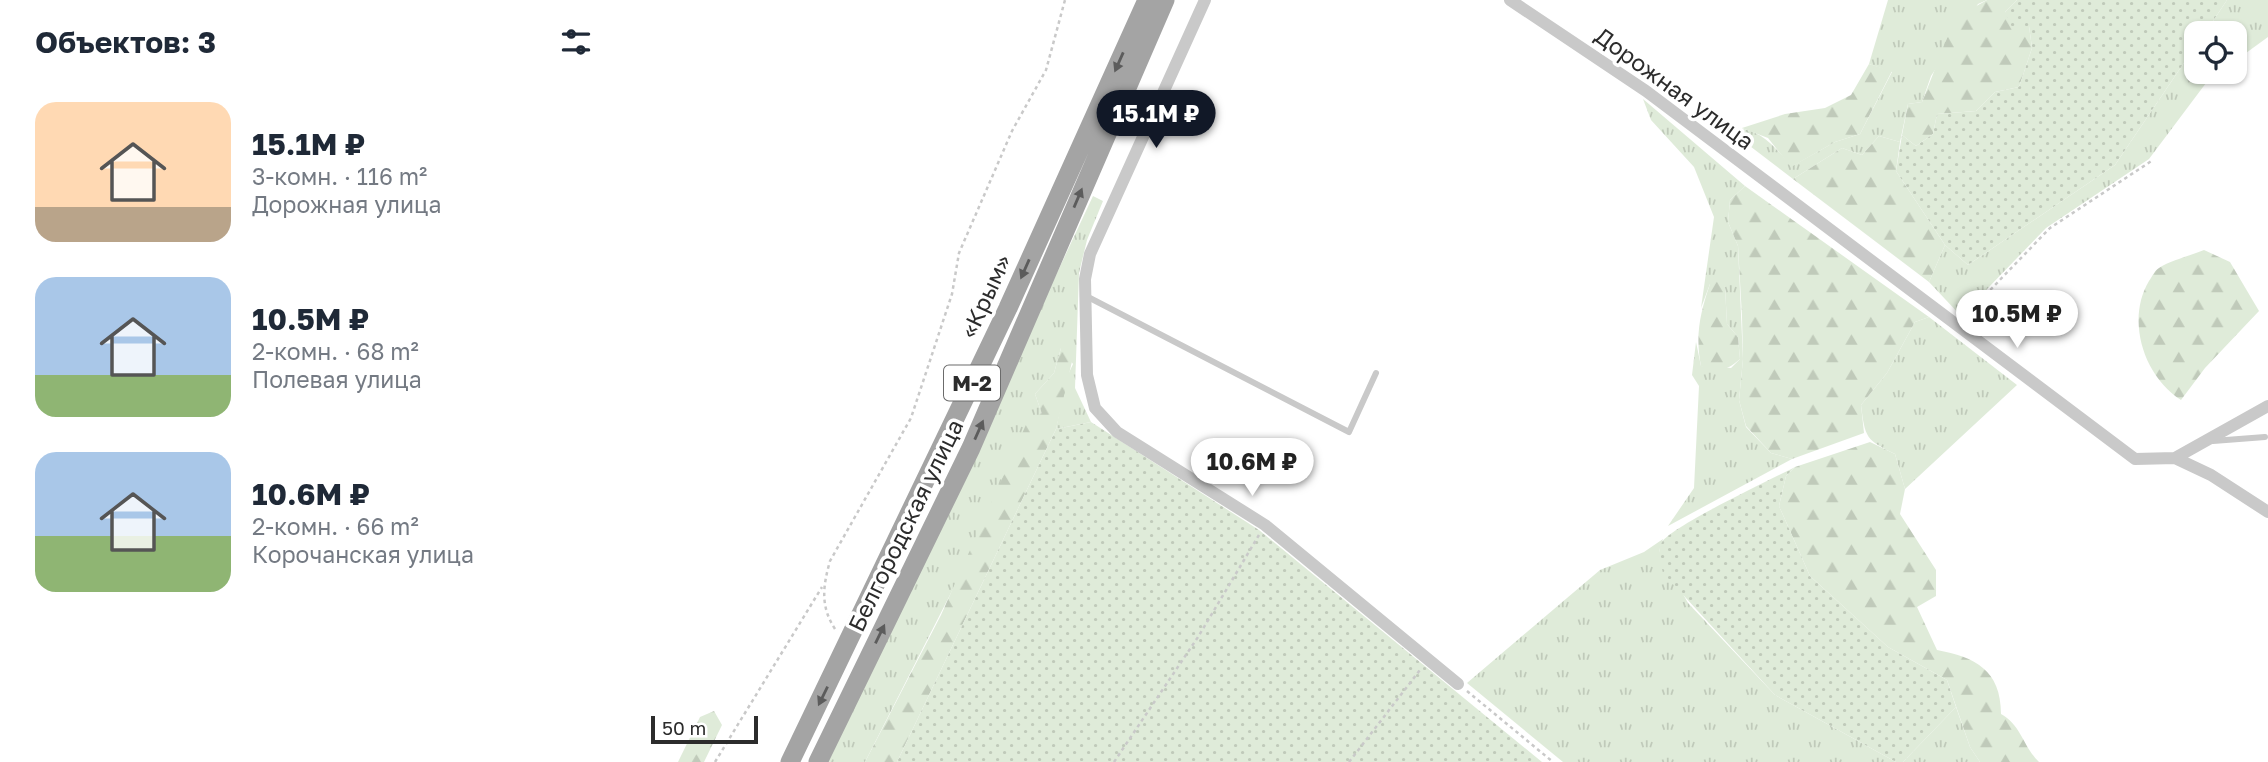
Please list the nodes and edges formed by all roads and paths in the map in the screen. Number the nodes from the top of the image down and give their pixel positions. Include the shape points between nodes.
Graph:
1 (1065, 0) edge
2 (1147, 0) edge
3 (1165, 0) edge
4 (1205, 0) edge
5 (1510, 0) edge
6 (2153, 160) dead end
7 (1086, 296) junction
8 (1956, 325) junction
9 (1376, 373) dead end
10 (2268, 406) edge
11 (2265, 437) dead end
12 (2207, 442) junction
13 (2175, 458) junction
14 (2268, 512) edge
15 (1265, 525) junction
16 (822, 587) junction
17 (844, 651) junction
18 (1428, 659) junction
19 (864, 666) junction
20 (1458, 684) joint
21 (715, 762) edge
22 (790, 762) edge
23 (818, 762) edge
24 (1114, 762) edge
25 (1349, 762) edge
26 (1553, 762) edge

1 - 16 path via 1046,70 1012,131 958,253 952,293 911,418 830,561
2 -> 17 main road, «Крым» / М-2 via 1008,307
19 -> 3 main road, Белгородская улица / М-2 via 971,448
4 - 7 street via 1090,254
5 - 8 street, Дорожная улица via 1646,91
6 - 8 path via 2050,228
7 - 9 lane via 1349,432
7 - 15 street via 1087,375 1096,408 1118,432
8 - 13 street, Дорожная улица via 2135,459
10 - 12 street
11 - 12 lane
12 - 13 street
13 - 14 street
15 - 18 street
15 - 24 path via 1198,637
16 - 17 path via 827,616
16 - 21 path
17 - 19 main road
17 -> 22 main road, «Крым» / М-2
18 - 20 street
18 - 25 path
19 - 23 main road, Белгородская улица / М-2
20 - 26 path

